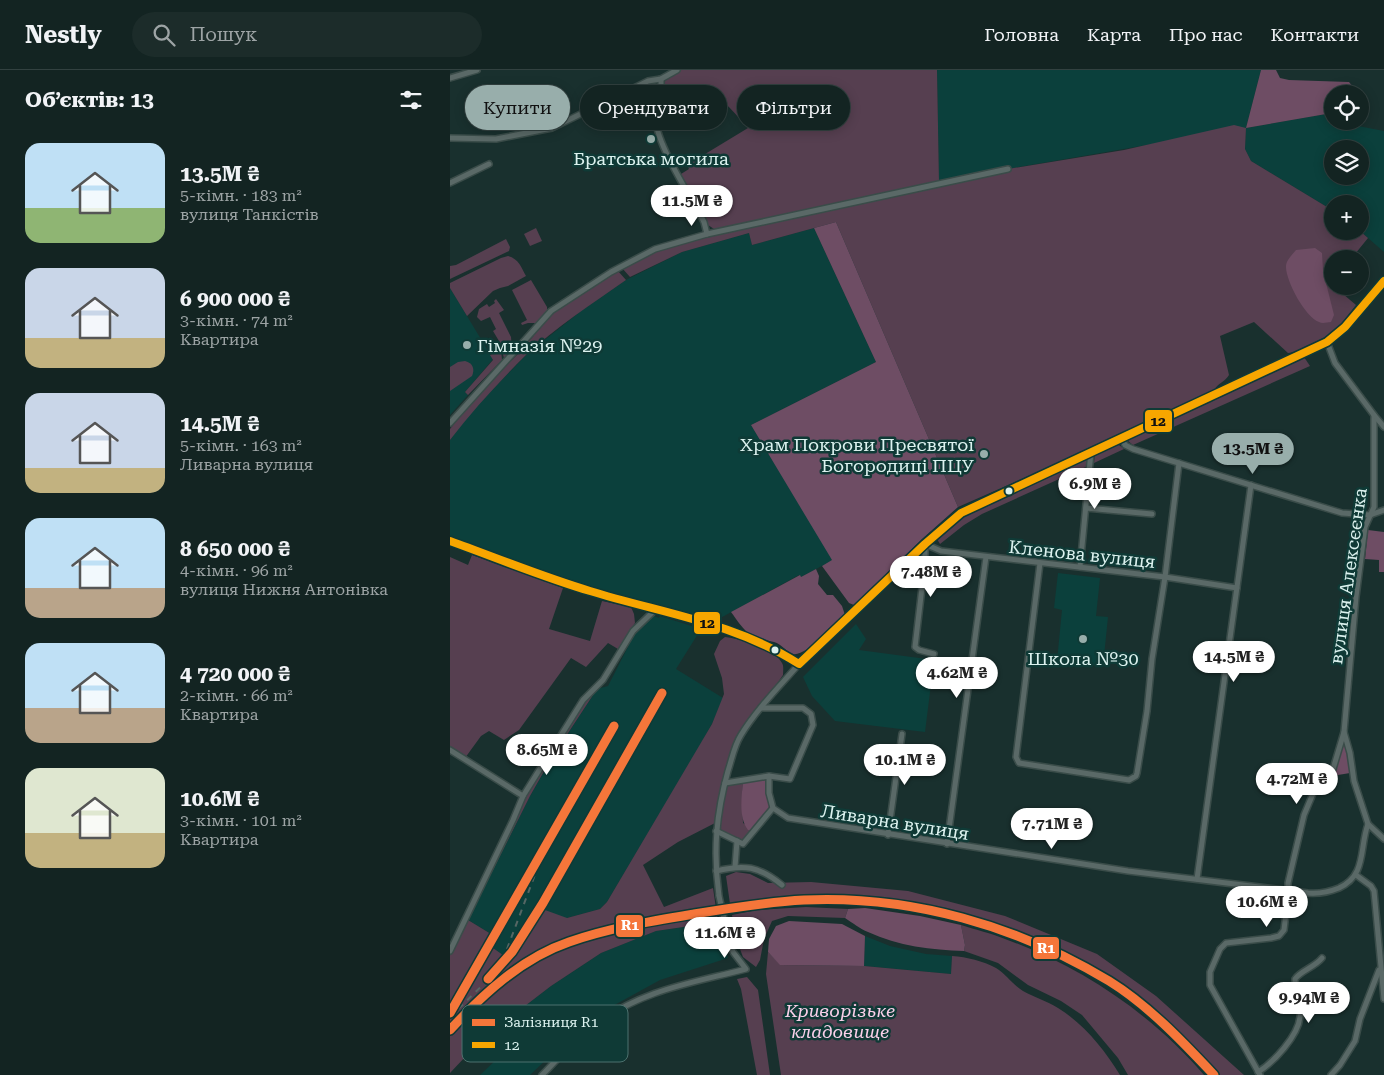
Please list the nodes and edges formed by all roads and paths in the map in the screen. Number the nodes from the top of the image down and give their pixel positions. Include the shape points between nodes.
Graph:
1 (477, 70) edge
2 (677, 70) edge
3 (450, 78) edge
4 (661, 79) junction
5 (450, 138) edge
6 (489, 164) dead end
7 (1008, 169) dead end
8 (450, 183) edge
9 (706, 234) junction
10 (1384, 281) edge
11 (1327, 342) junction
12 (1374, 415) junction
13 (450, 423) edge
14 (1384, 427) edge
15 (1122, 438) junction
16 (1091, 452) junction
17 (1180, 463) junction
18 (1251, 485) junction
19 (1086, 508) junction
20 (1384, 510) edge
21 (1152, 514) dead end
22 (1370, 515) junction
23 (450, 541) edge
24 (925, 544) junction
25 (986, 557) junction
26 (1040, 563) junction
27 (1080, 567) junction
28 (1165, 577) junction
29 (1237, 588) junction
30 (657, 608) junction
31 (934, 654) dead end
32 (799, 664) junction
33 (761, 708) junction
34 (1344, 732) junction
35 (902, 734) dead end
36 (450, 750) edge
37 (769, 776) junction
38 (725, 783) junction
39 (523, 796) junction
40 (773, 808) junction
41 (1368, 824) junction
42 (716, 831) junction
43 (888, 835) junction
44 (1384, 839) edge
45 (737, 841) junction
46 (947, 844) junction
47 (735, 866) junction
48 (716, 871) junction
49 (1356, 875) junction
50 (1197, 879) junction
51 (782, 885) dead end
52 (1287, 891) junction
53 (450, 951) edge
54 (1322, 958) dead end
55 (1380, 966) junction
56 (1384, 999) edge
57 (626, 1005) edge
58 (555, 1062) edge
59 (1259, 1073) edge
60 (542, 1075) edge
61 (1331, 1075) edge

1 - 3 street
2 - 4 street
4 - 5 street via 648,81 552,128 496,139
4 - 9 street via 656,122 660,141 704,222
6 - 8 street
7 - 9 street
9 - 13 street via 656,249 611,272 551,311
10 - 11 main road via 1345,327
11 - 12 street via 1335,362
11 - 15 main road
12 - 14 street
12 - 22 street, вулиця Алексєєнка via 1375,495
15 - 16 main road
15 - 17 street via 1126,445
16 - 19 street
16 - 24 main road via 961,513
17 - 18 street
17 - 28 street
18 - 22 street via 1342,513
18 - 29 street
19 - 21 street
19 - 27 street
20 - 22 street
22 - 34 street, вулиця Алексєєнка via 1365,527 1356,597
23 - 30 main road via 589,591
24 - 25 street, Кленова вулиця via 941,551
24 - 31 street via 915,647
24 - 32 main road
25 - 26 street, Кленова вулиця
25 - 46 street
26 - 27 street, Кленова вулиця
26 - 28 street via 1016,757 1020,763 1129,780 1137,773
27 - 28 street, Кленова вулиця
28 - 29 street, Кленова вулиця
29 - 50 street
30 - 32 main road via 754,640
30 - 39 street via 633,631 603,680 583,700
32 - 33 street
33 - 37 street via 803,708 810,712 813,720 790,779
33 - 38 street via 734,750
34 - 41 street, вулиця Алексєєнка via 1354,781
34 - 52 street via 1333,770 1317,784 1304,815
35 - 43 street
36 - 39 street
37 - 38 street
37 - 40 street
38 - 42 street
39 - 53 street
40 - 43 street, Ливарна вулиця via 788,818
40 - 45 street via 746,842
41 - 44 street
41 - 49 street
42 - 45 street
42 - 48 street
43 - 46 street, Ливарна вулиця
45 - 47 street
46 - 50 street, Ливарна вулиця
47 - 48 street
47 - 51 street via 771,876
48 - 57 street, bridge via 728,937 733,952 746,969 688,982
49 - 52 street, Ливарна вулиця via 1347,884 1326,892
49 - 55 street via 1373,888
50 - 52 street, Ливарна вулиця
52 - 59 street via 1284,930 1279,936 1226,943 1210,972 1210,985
54 - 59 street via 1297,975 1300,1018 1295,1032 1280,1053
55 - 56 street
55 - 61 street via 1355,1041
58 - 60 street, bridge

